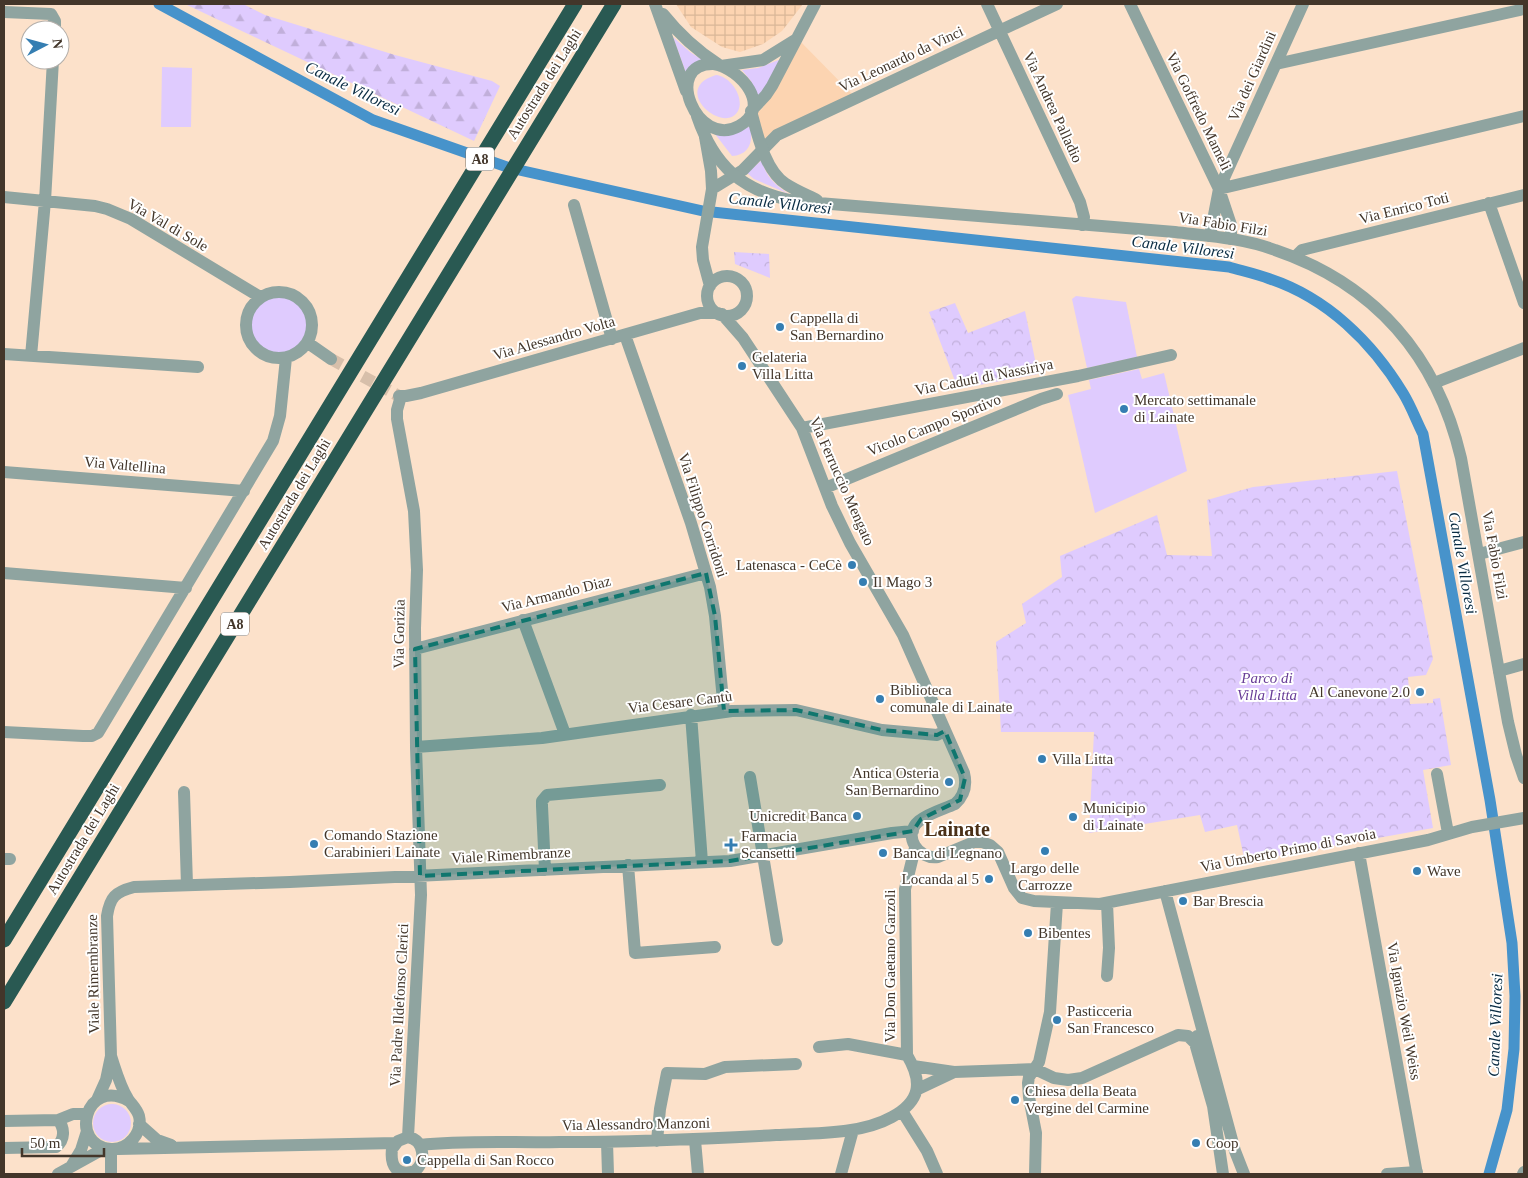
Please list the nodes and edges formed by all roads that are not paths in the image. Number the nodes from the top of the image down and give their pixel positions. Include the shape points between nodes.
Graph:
1 (575, 4) edge
2 (614, 4) edge
3 (815, 4) edge
4 (987, 4) edge
5 (1057, 4) edge
6 (1130, 4) edge
7 (1303, 4) edge
8 (656, 5) edge
9 (4, 12) edge
10 (1520, 12) edge
11 (54, 20) edge
12 (999, 31) junction
13 (795, 40) junction
14 (1276, 64) junction
15 (720, 65) junction
16 (52, 70) edge
17 (687, 94) junction
18 (751, 111) junction
19 (698, 116) junction
20 (1524, 116) edge
21 (705, 137) junction
22 (763, 149) junction
23 (735, 175) junction
24 (712, 189) junction
25 (1219, 189) junction
26 (1524, 195) edge
27 (4, 197) edge
28 (45, 201) junction
29 (822, 203) junction
30 (1489, 203) junction
31 (574, 205) dead end
32 (1082, 225) junction
33 (1210, 236) junction
34 (1231, 239) junction
35 (702, 249) junction
36 (1295, 257) junction
37 (723, 276) junction
38 (710, 286) junction
39 (256, 301) junction
40 (1524, 303) edge
41 (742, 309) junction
42 (720, 314) junction
43 (625, 335) junction
44 (743, 338) junction
45 (612, 339) junction
46 (308, 343) junction
47 (1524, 348) edge
48 (4, 354) edge
49 (1171, 355) dead end
50 (31, 356) junction
51 (286, 358) junction
52 (331, 359) tunnel mouth
53 (198, 367) dead end
54 (1434, 383) junction
55 (1057, 394) dead end
56 (400, 396) joint
57 (802, 428) junction
58 (4, 472) edge
59 (825, 488) junction
60 (244, 491) junction
61 (1524, 542) edge
62 (1479, 554) junction
63 (4, 573) edge
64 (706, 573) junction
65 (186, 588) junction
66 (524, 620) junction
67 (415, 648) junction
68 (1524, 664) edge
69 (1499, 671) junction
70 (724, 711) junction
71 (692, 715) junction
72 (945, 731) junction
73 (4, 732) edge
74 (565, 734) junction
75 (416, 747) junction
76 (1437, 774) dead end
77 (1524, 775) edge
78 (750, 777) dead end
79 (660, 785) dead end
80 (184, 792) dead end
81 (1522, 819) edge
82 (1448, 833) junction
83 (913, 840) junction
84 (1359, 853) junction
85 (763, 855) junction
86 (702, 862) junction
87 (628, 866) junction
88 (545, 870) junction
89 (420, 876) junction
90 (187, 885) junction
91 (1165, 891) junction
92 (1057, 902) junction
93 (1107, 903) junction
94 (4, 940) edge
95 (777, 940) dead end
96 (715, 946) dead end
97 (1107, 976) dead end
98 (4, 1002) edge
99 (1200, 1043) junction
100 (819, 1047) dead end
101 (111, 1056) junction
102 (910, 1060) junction
103 (796, 1064) dead end
104 (1036, 1069) junction
105 (954, 1072) junction
106 (918, 1090) junction
107 (97, 1100) junction
108 (129, 1101) junction
109 (905, 1107) junction
110 (86, 1114) junction
111 (58, 1120) junction
112 (4, 1121) edge
113 (139, 1124) junction
114 (853, 1130) junction
115 (87, 1131) junction
116 (408, 1137) junction
117 (695, 1140) junction
118 (657, 1141) junction
119 (607, 1142) junction
120 (420, 1145) junction
121 (175, 1146) junction
122 (4, 1148) edge
123 (393, 1148) junction
124 (111, 1149) junction
125 (70, 1166) junction
126 (1242, 1170) edge
127 (1223, 1171) edge
128 (415, 1173) edge
129 (1417, 1173) edge
130 (58, 1174) edge
131 (111, 1174) edge
132 (401, 1174) edge
133 (608, 1174) edge
134 (698, 1174) edge
135 (841, 1174) edge
136 (937, 1174) edge
137 (1035, 1174) edge
138 (1387, 1174) edge

1 - 94 highway, Autostrada dei Laghi / A8
2 - 98 highway, Autostrada dei Laghi / A8
3 - 13 street
4 - 12 street, Via Andrea Palladio
5 - 12 street, Via Leonardo da Vinci
6 - 25 street, Via Goffredo Mameli
7 - 14 street, Via dei Giardini
8 - 15 street via 684,39
8 - 17 street
9 - 11 street via 50,14
10 - 14 street
12 - 22 street, Via Leonardo da Vinci via 777,135
12 - 32 street, Via Andrea Palladio via 1080,202 1084,216
13 - 15 street via 763,60
13 - 18 street via 766,95
14 - 25 street, Via dei Giardini
15 - 17 street via 706,64 693,72
15 - 18 street via 750,88
16 - 28 street
17 - 19 street
18 - 19 street via 742,124 729,130 708,126
18 - 22 street
19 - 21 street, Via Fabio Filzi
20 - 25 street
21 - 23 street, Via Fabio Filzi via 718,158
21 - 24 street
22 - 23 street
22 - 29 street, Via Fabio Filzi via 780,180
23 - 24 street
23 - 29 street, Via Fabio Filzi via 762,193 794,201
24 - 35 street
25 - 33 street, Via Goffredo Mameli
25 - 34 street via 1231,225
26 - 30 street, Via Enrico Toti
27 - 28 street, Via Val di Sole
28 - 39 street, Via Val di Sole via 95,206 131,219 241,287
28 - 50 street
29 - 32 street, Via Fabio Filzi
30 - 36 street, Via Enrico Toti via 1302,250
30 - 40 street
31 - 45 street
32 - 33 street, Via Fabio Filzi
33 - 34 street, Via Fabio Filzi
34 - 36 street, Via Fabio Filzi
35 - 37 street
35 - 38 street
36 - 54 street, Via Fabio Filzi via 1342,280 1363,296 1407,341
37 - 38 street
37 - 41 street via 735,278 745,287 747,298
38 - 42 street via 708,300
39 - 46 street via 269,293 279,292 289,293 302,301 312,323
39 - 51 street via 248,313 246,331 253,347 268,357
41 - 42 street via 732,315
41 - 44 street
42 - 43 street, Via Alessandro Volta via 700,313
42 - 44 street, Via Ferruccio Mengato
43 - 45 street, Via Alessandro Volta
43 - 64 street, Via Filippo Corridoni
44 - 57 street, Via Ferruccio Mengato
45 - 56 street, Via Alessandro Volta via 422,393
46 - 51 street
46 - 52 street
47 - 54 street
48 - 50 street
49 - 57 street, Via Caduti di Nassiriya via 1078,376
50 - 53 street
51 - 60 street via 280,416 273,442
54 - 62 street, Via Fabio Filzi via 1454,430
55 - 59 street, Vicolo Campo Sportivo
56 - 67 street, Via Gorizia via 397,419 416,535
57 - 59 street, Via Ferruccio Mengato
58 - 60 street, Via Valtellina
59 - 72 street, Via Ferruccio Mengato via 850,543 913,654
60 - 65 street
61 - 62 street
62 - 69 street, Via Fabio Filzi
63 - 65 street
64 - 66 street, Via Armando Diaz
64 - 70 street, Via Filippo Corridoni via 715,616
65 - 73 street via 98,733 92,736
66 - 67 street, Via Armando Diaz
66 - 74 street
67 - 75 street, Via Gorizia
68 - 69 street
69 - 77 street, Via Fabio Filzi via 1514,746
70 - 71 street, Via Cesare Cantù
70 - 72 street, Via Cesare Cantù via 796,710 882,730 937,735
71 - 74 street, Via Cesare Cantù
71 - 86 street
72 - 83 street, Via Ferruccio Mengato via 964,773 964,793 955,804 921,819 915,826
74 - 75 street, Via Cesare Cantù
75 - 89 street, Via Gorizia
76 - 82 street
78 - 85 street
79 - 88 street via 547,795 542,801
80 - 90 street
81 - 82 street, Via Umberto Primo di Savoia
82 - 84 street, Via Umberto Primo di Savoia
83 - 85 street, Viale Rimembranze via 892,833
83 - 92 street, Via Umberto Primo di Savoia via 922,855 932,858 974,842 986,843 998,852 1018,895 1026,900
83 - 102 street, Via Don Gaetano Garzoli via 905,888
84 - 91 street, Via Umberto Primo di Savoia
84 - 129 street, Via Ignazio Weil Weiss
85 - 86 street, Viale Rimembranze
85 - 95 street
86 - 87 street, Viale Rimembranze
87 - 88 street, Viale Rimembranze
87 - 96 street via 635,953
88 - 89 street, Viale Rimembranze
89 - 90 street, Viale Rimembranze
89 - 116 street, Via Padre Ildefonso Clerici
90 - 101 street, Viale Rimembranze via 134,887 123,890 109,903 106,916
91 - 93 street, Via Umberto Primo di Savoia
91 - 99 street via 1199,1022
92 - 93 street, Via Umberto Primo di Savoia
92 - 104 street via 1050,1012
93 - 97 street
99 - 104 street via 1178,1035 1082,1078 1054,1078
99 - 126 street
99 - 127 street
100 - 102 street via 848,1044
101 - 107 street via 106,1080
101 - 108 street
102 - 105 street
102 - 106 street, Via Don Gaetano Garzoli via 917,1074
103 - 118 street via 725,1067 705,1074 667,1073
104 - 105 street
104 - 137 street via 1028,1083 1036,1133
105 - 106 street
106 - 109 street
107 - 108 street via 113,1095
107 - 110 street
108 - 113 street via 135,1107
109 - 114 street, Via Alessandro Manzoni via 891,1118
109 - 136 street
110 - 111 street via 74,1114
110 - 115 street
111 - 112 street
111 - 122 street via 63,1136 56,1146
113 - 121 street via 157,1140
113 - 124 street via 132,1141
114 - 117 street, Via Alessandro Manzoni
114 - 135 street
115 - 124 street via 98,1145
115 - 125 street via 81,1150
116 - 120 street
116 - 123 street
117 - 118 street, Via Alessandro Manzoni
117 - 134 street
118 - 119 street, Via Alessandro Manzoni
119 - 120 street, Via Alessandro Manzoni
119 - 133 street
120 - 128 street via 421,1164
121 - 123 street via 368,1144
121 - 124 street
123 - 132 street via 392,1164
124 - 125 street
124 - 131 street
125 - 130 street
126 - 127 street via 1232,1168
128 - 132 street
129 - 138 street

